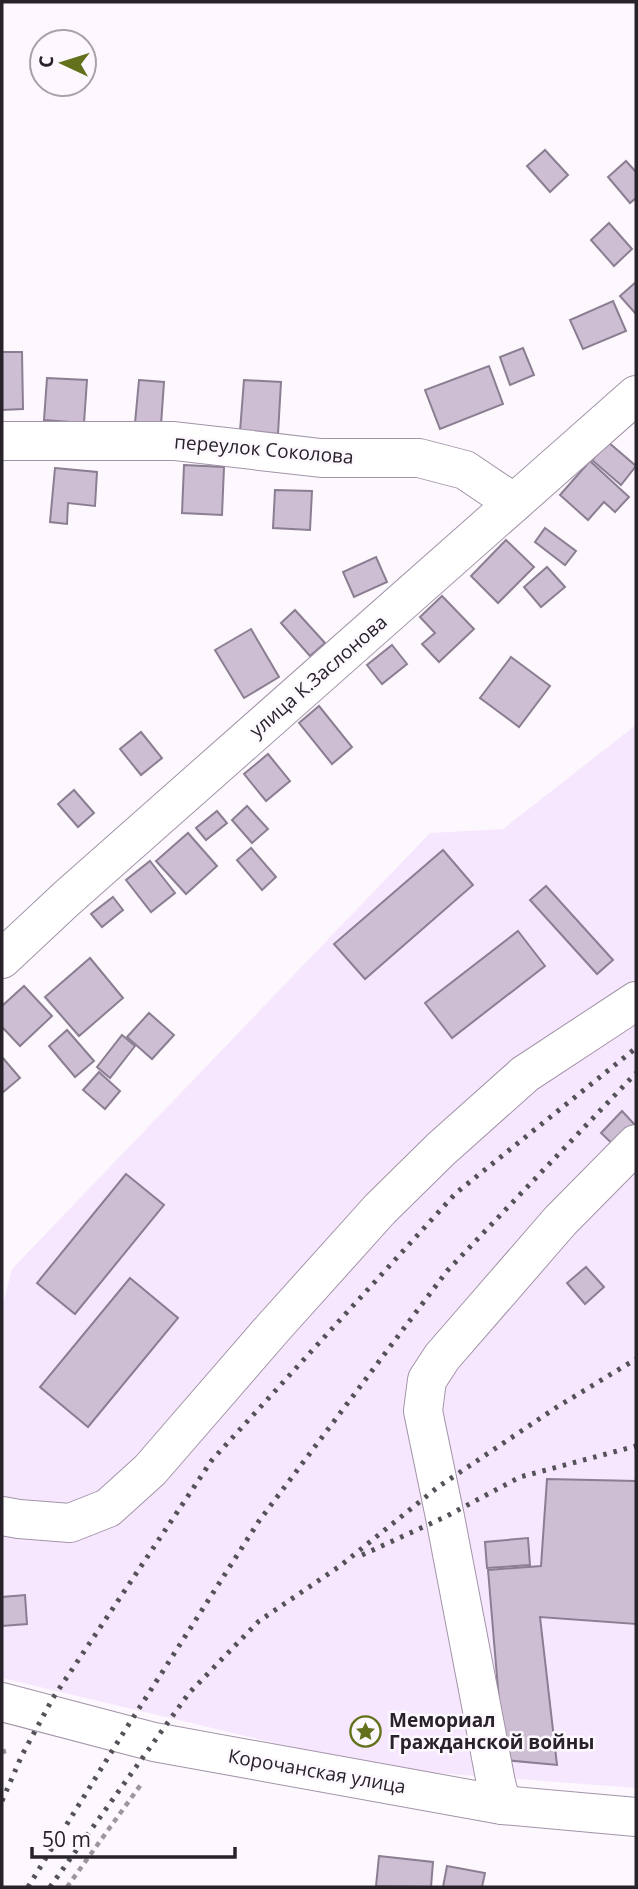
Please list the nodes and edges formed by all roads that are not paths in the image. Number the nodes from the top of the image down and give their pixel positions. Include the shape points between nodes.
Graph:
1 (636, 395) edge
2 (2, 441) edge
3 (514, 503) junction
4 (2, 959) edge
5 (636, 1001) edge
6 (636, 1144) edge
7 (2, 1516) edge
8 (2, 1702) edge
9 (3, 1743) edge
10 (502, 1805) junction
11 (636, 1816) edge
12 (636, 1841) edge

1 - 3 street, улица К.Заслонова
2 - 3 street, переулок Соколова via 174,441 321,458 419,458 466,470
3 - 4 street, улица К.Заслонова
5 - 7 street via 525,1074 441,1149 371,1219 150,1470 108,1508 70,1523
6 - 10 street via 559,1221 427,1380 423,1411
8 - 10 street, Корочанская улица via 154,1742
9 - 12 street, Корочанская улица via 501,1829
10 - 11 street, Корочанская улица

